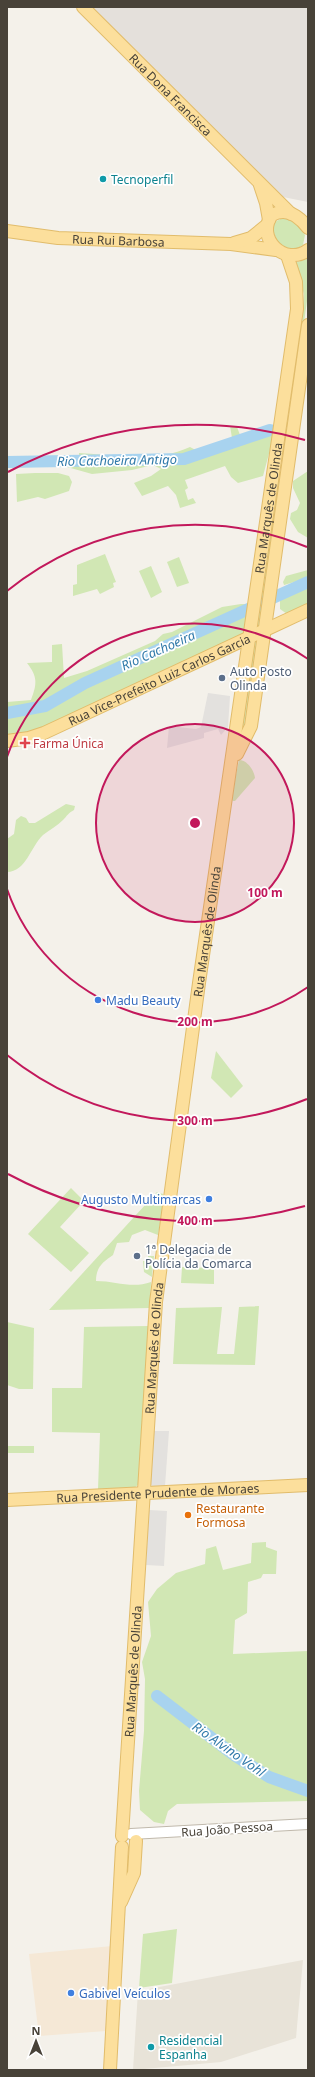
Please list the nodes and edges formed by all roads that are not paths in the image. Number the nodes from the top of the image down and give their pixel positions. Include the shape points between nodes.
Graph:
1 (83, 7) edge
2 (259, 182) junction
3 (299, 215) edge
4 (268, 222) junction
5 (308, 228) edge
6 (7, 231) edge
7 (231, 244) junction
8 (308, 250) edge
9 (282, 252) junction
10 (308, 325) edge
11 (267, 610) junction
12 (308, 610) edge
13 (284, 622) junction
14 (264, 631) junction
15 (250, 637) junction
16 (7, 741) edge
17 (232, 762) junction
18 (308, 1485) edge
19 (143, 1493) junction
20 (7, 1500) edge
21 (308, 1824) edge
22 (128, 1840) junction
23 (120, 1873) junction
24 (130, 1883) junction
25 (118, 1906) junction
26 (110, 2070) edge

1 - 2 main road, Rua Dona Francisca
2 - 3 main road, Rua Dona Francisca
2 - 4 main road, Rua Dona Francisca via 266,203
3 - 4 main road, Rua Rui Barbosa via 276,213
3 - 5 main road, Rua Dona Francisca
4 - 7 main road, Rua Rui Barbosa via 251,238
4 - 9 main road, Rua Marquês de Olinda via 268,237
6 - 7 main road, Rua Rui Barbosa via 58,238
7 - 9 main road, Rua Rui Barbosa
8 - 9 main road, Rua Rui Barbosa via 298,255
9 - 15 main road, Rua Marquês de Olinda via 296,282 298,299
10 - 11 main road, Rua Marquês de Olinda
11 - 13 main road via 273,617
11 - 14 main road, Rua Marquês de Olinda
12 - 13 main road, Rua Vice-Prefeito Luiz Carlos Garcia
13 - 14 main road, Rua Vice-Prefeito Luiz Carlos Garcia
14 - 15 main road, Rua Vice-Prefeito Luiz Carlos Garcia
14 - 17 main road, Rua Marquês de Olinda via 251,726
15 - 16 main road, Rua Vice-Prefeito Luiz Carlos Garcia via 44,733
15 - 17 main road, Rua Marquês de Olinda
17 - 19 main road, Rua Marquês de Olinda via 156,1302
18 - 19 main road, Rua Presidente Prudente de Moraes
19 - 20 main road, Rua Presidente Prudente de Moraes
19 - 22 main road, Rua Marquês de Olinda via 123,1819
21 - 22 street, Rua João Pessoa via 147,1835
22 - 23 main road
22 - 24 main road via 135,1867
23 - 24 main road
23 - 25 main road
24 - 25 main road
25 - 26 main road

